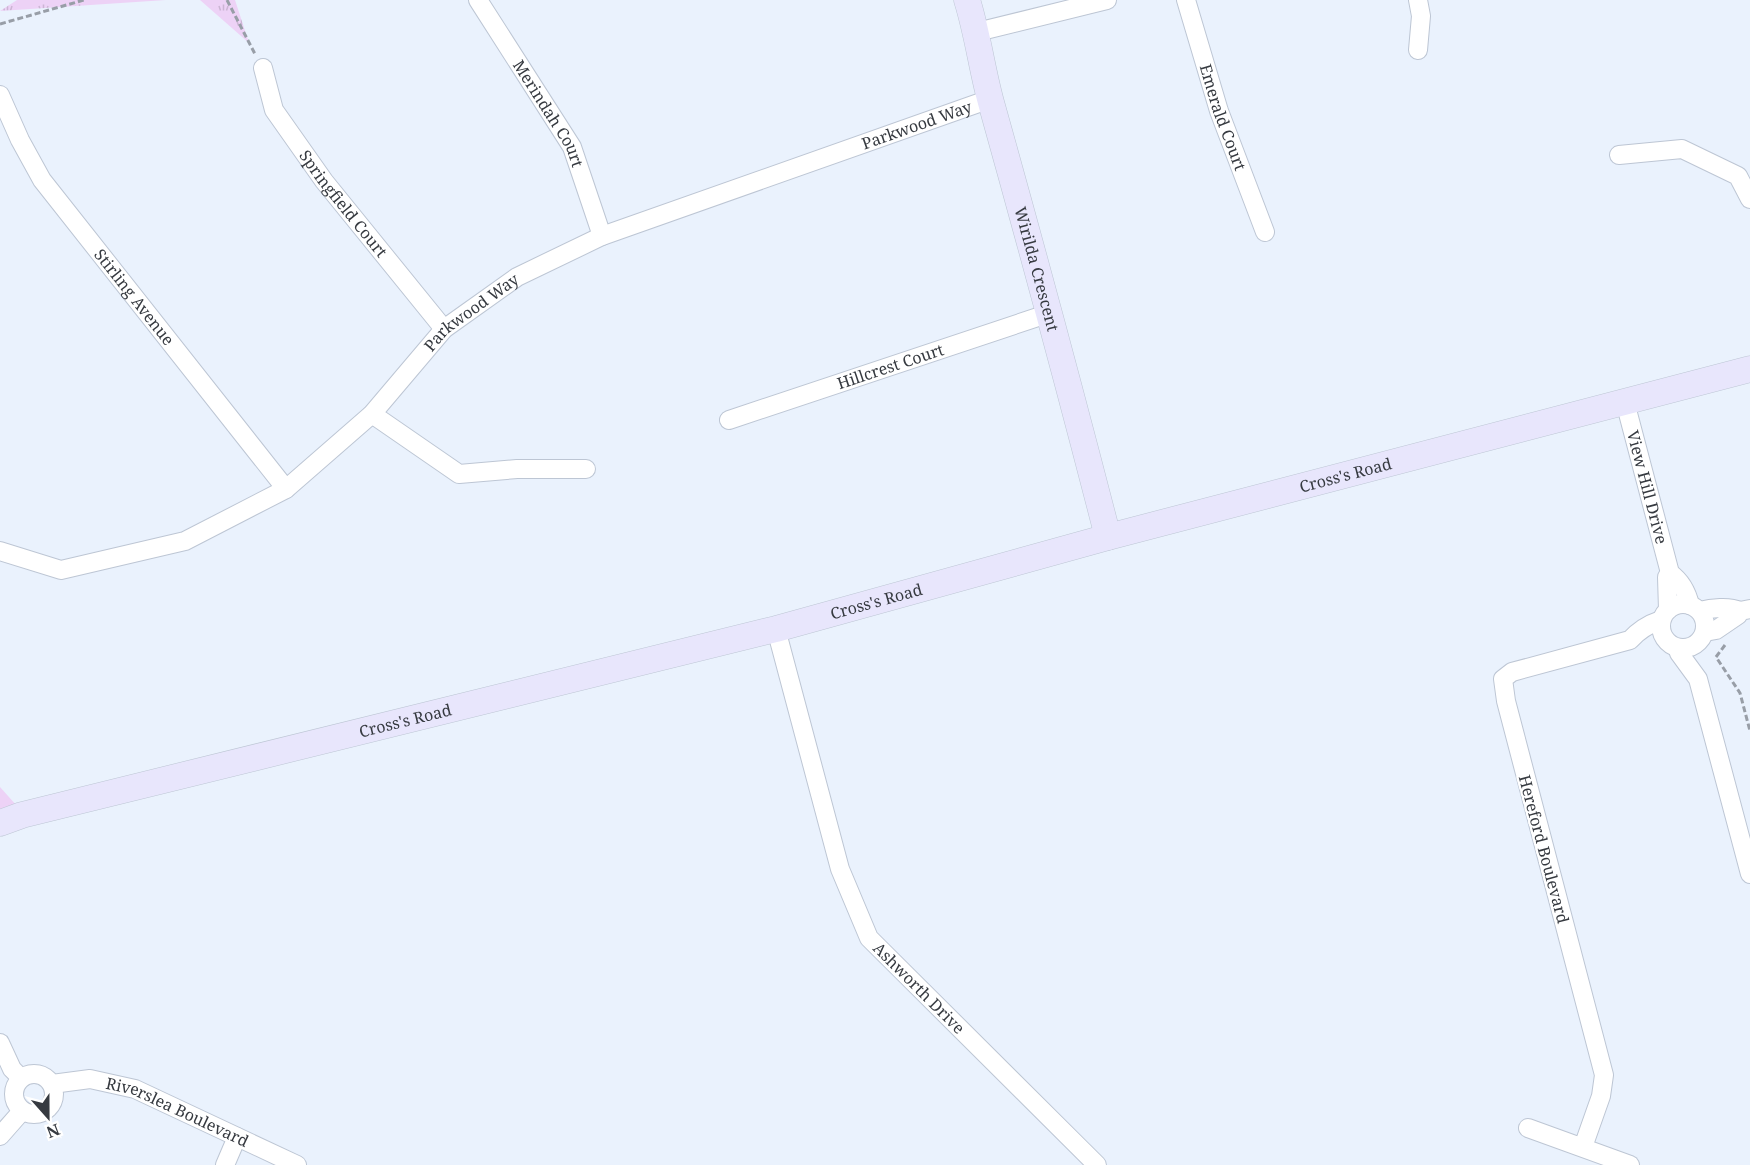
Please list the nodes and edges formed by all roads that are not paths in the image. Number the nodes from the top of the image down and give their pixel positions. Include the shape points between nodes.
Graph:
1 (478, 0) edge
2 (967, 0) edge
3 (1107, 0) edge
4 (1186, 0) edge
5 (1418, 0) edge
6 (977, 32) junction
7 (1418, 50) dead end
8 (263, 68) road end
9 (0, 95) edge
10 (990, 99) junction
11 (1619, 155) dead end
12 (1750, 199) edge
13 (1265, 232) dead end
14 (602, 236) junction
15 (1050, 313) junction
16 (444, 329) junction
17 (1750, 369) edge
18 (1625, 402) junction
19 (372, 414) junction
20 (729, 420) dead end
21 (586, 469) dead end
22 (286, 489) junction
23 (1108, 537) junction
24 (0, 551) edge
25 (1670, 573) junction
26 (1695, 608) junction
27 (1745, 610) edge
28 (1664, 615) junction
29 (776, 629) junction
30 (1702, 637) junction
31 (1630, 640) junction
32 (1673, 645) junction
33 (1698, 679) junction
34 (0, 823) edge
35 (1750, 874) edge
36 (0, 1043) edge
37 (21, 1078) junction
38 (52, 1084) junction
39 (22, 1111) junction
40 (1528, 1128) dead end
41 (0, 1136) edge
42 (237, 1137) junction
43 (1583, 1147) junction
44 (225, 1165) edge
45 (297, 1165) edge
46 (1097, 1165) edge
47 (1630, 1165) edge

1 - 14 street, Merindah Court via 572,147
2 - 6 street, Wirilda Crescent
3 - 6 street
4 - 13 street, Emerald Court via 1219,111
5 - 7 street
6 - 10 street, Wirilda Crescent
8 - 16 street, Springfield Court via 274,110 324,181
9 - 22 street, Stirling Avenue via 42,180
10 - 14 street, Parkwood Way
10 - 15 street, Wirilda Crescent
11 - 12 street via 1682,149 1738,176
14 - 16 street, Parkwood Way via 517,277
15 - 20 street, Hillcrest Court
15 - 23 street, Wirilda Crescent
16 - 19 street, Parkwood Way
17 - 18 street, Cross's Road
18 - 23 street, Cross's Road
18 - 25 street, View Hill Drive
19 - 21 street via 459,474
19 - 22 street, Parkwood Way
22 - 24 street, Parkwood Way via 184,541 61,570
23 - 29 street, Cross's Road
25 - 26 street, View Hill Drive
25 - 28 street, View Hill Drive
26 - 27 street
26 - 28 street via 1678,604
26 - 30 street via 1705,621
27 - 30 street
28 - 31 street, Hereford Boulevard
28 - 32 street via 1661,632
29 - 34 street, Cross's Road
29 - 46 street, Ashworth Drive via 840,869 869,938
30 - 32 street via 1690,648
30 - 33 street
31 - 32 street, Hereford Boulevard
31 - 43 street, Hereford Boulevard via 1512,672 1503,679 1604,1075
32 - 33 street
33 - 35 street
36 - 37 street via 12,1069
37 - 38 street via 32,1073 44,1076
37 - 39 street via 14,1095
38 - 39 street via 54,1098 46,1110 34,1115
38 - 42 street, Riverslea Boulevard via 90,1079 135,1089
39 - 41 street
40 - 43 street
42 - 44 street
42 - 45 street, Riverslea Boulevard
43 - 47 street

